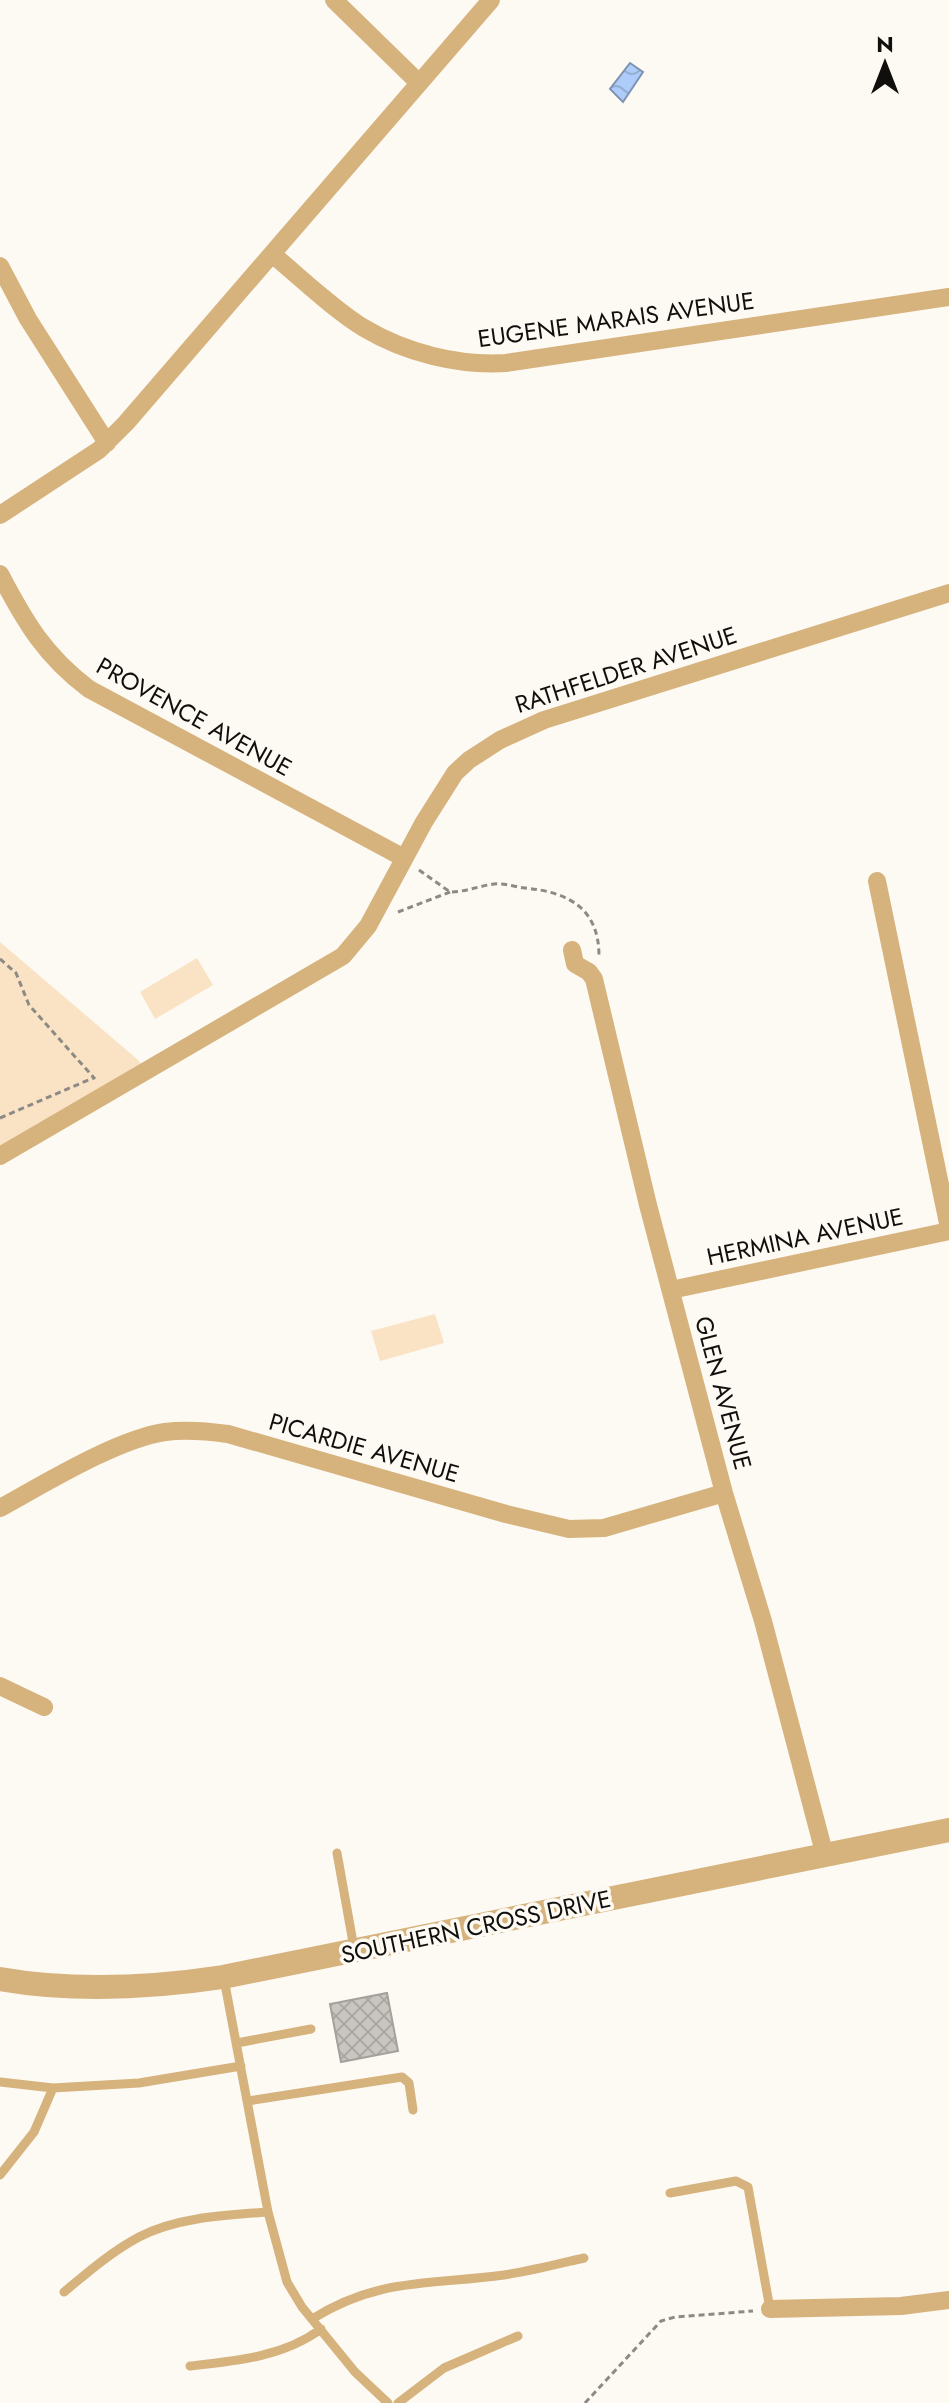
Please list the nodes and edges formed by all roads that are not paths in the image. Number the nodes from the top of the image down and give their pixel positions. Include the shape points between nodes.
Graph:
1 (334, 0) edge
2 (491, 0) edge
3 (419, 83) junction
4 (272, 254) junction
5 (0, 266) edge
6 (949, 297) edge
7 (107, 443) junction
8 (0, 515) edge
9 (0, 574) edge
10 (949, 593) edge
11 (404, 858) junction
12 (877, 881) dead end
13 (572, 950) dead end
14 (0, 1156) edge
15 (949, 1229) edge
16 (671, 1290) junction
17 (724, 1493) junction
18 (0, 1508) edge
19 (0, 1686) edge
20 (44, 1707) dead end
21 (949, 1830) edge
22 (337, 1853) dead end
23 (825, 1856) junction
24 (355, 1951) junction
25 (223, 1977) junction
26 (0, 1979) edge
27 (311, 2029) dead end
28 (237, 2043) junction
29 (241, 2066) junction
30 (0, 2082) edge
31 (53, 2088) junction
32 (248, 2101) junction
33 (413, 2110) dead end
34 (0, 2175) edge
35 (670, 2193) dead end
36 (268, 2212) junction
37 (584, 2258) dead end
38 (64, 2292) dead end
39 (949, 2300) edge
40 (770, 2309) joint
41 (312, 2319) junction
42 (321, 2329) junction
43 (518, 2336) dead end
44 (190, 2366) dead end
45 (388, 2403) edge
46 (398, 2403) edge

1 - 3 street
2 - 3 street
3 - 4 street
4 - 6 street, EUGENE MARAIS AVENUE via 363,327 423,353 475,364
4 - 7 street
5 - 7 street
7 - 8 street
9 - 11 street, PROVENCE AVENUE via 47,652 89,689
10 - 11 street, RATHFELDER AVENUE via 520,729 455,773
11 - 14 street, RATHFELDER AVENUE via 372,920 343,956
12 - 15 street
13 - 16 street, GLEN AVENUE via 577,967 592,974
15 - 16 street, HERMINA AVENUE
16 - 17 street, GLEN AVENUE
17 - 18 street, PICARDIE AVENUE via 604,1528 569,1529 228,1434 194,1430 153,1434 121,1445
17 - 23 street, GLEN AVENUE
19 - 20 street
21 - 23 street, SOUTHERN CROSS DRIVE
22 - 24 lane
23 - 24 street, SOUTHERN CROSS DRIVE
24 - 25 street, SOUTHERN CROSS DRIVE
25 - 26 street, SOUTHERN CROSS DRIVE via 121,1988
25 - 28 lane
27 - 28 lane
28 - 29 lane
29 - 31 lane via 139,2083
29 - 32 lane
30 - 31 lane
31 - 34 lane via 34,2132
32 - 33 lane via 402,2077 409,2083
32 - 36 lane
35 - 40 lane via 736,2181 748,2187
36 - 38 lane via 225,2215 143,2235 107,2256
36 - 41 lane via 287,2282
37 - 41 lane via 505,2275 412,2282 362,2293
39 - 40 street
41 - 42 lane
42 - 44 lane via 289,2349
42 - 45 lane
43 - 46 lane via 444,2368

